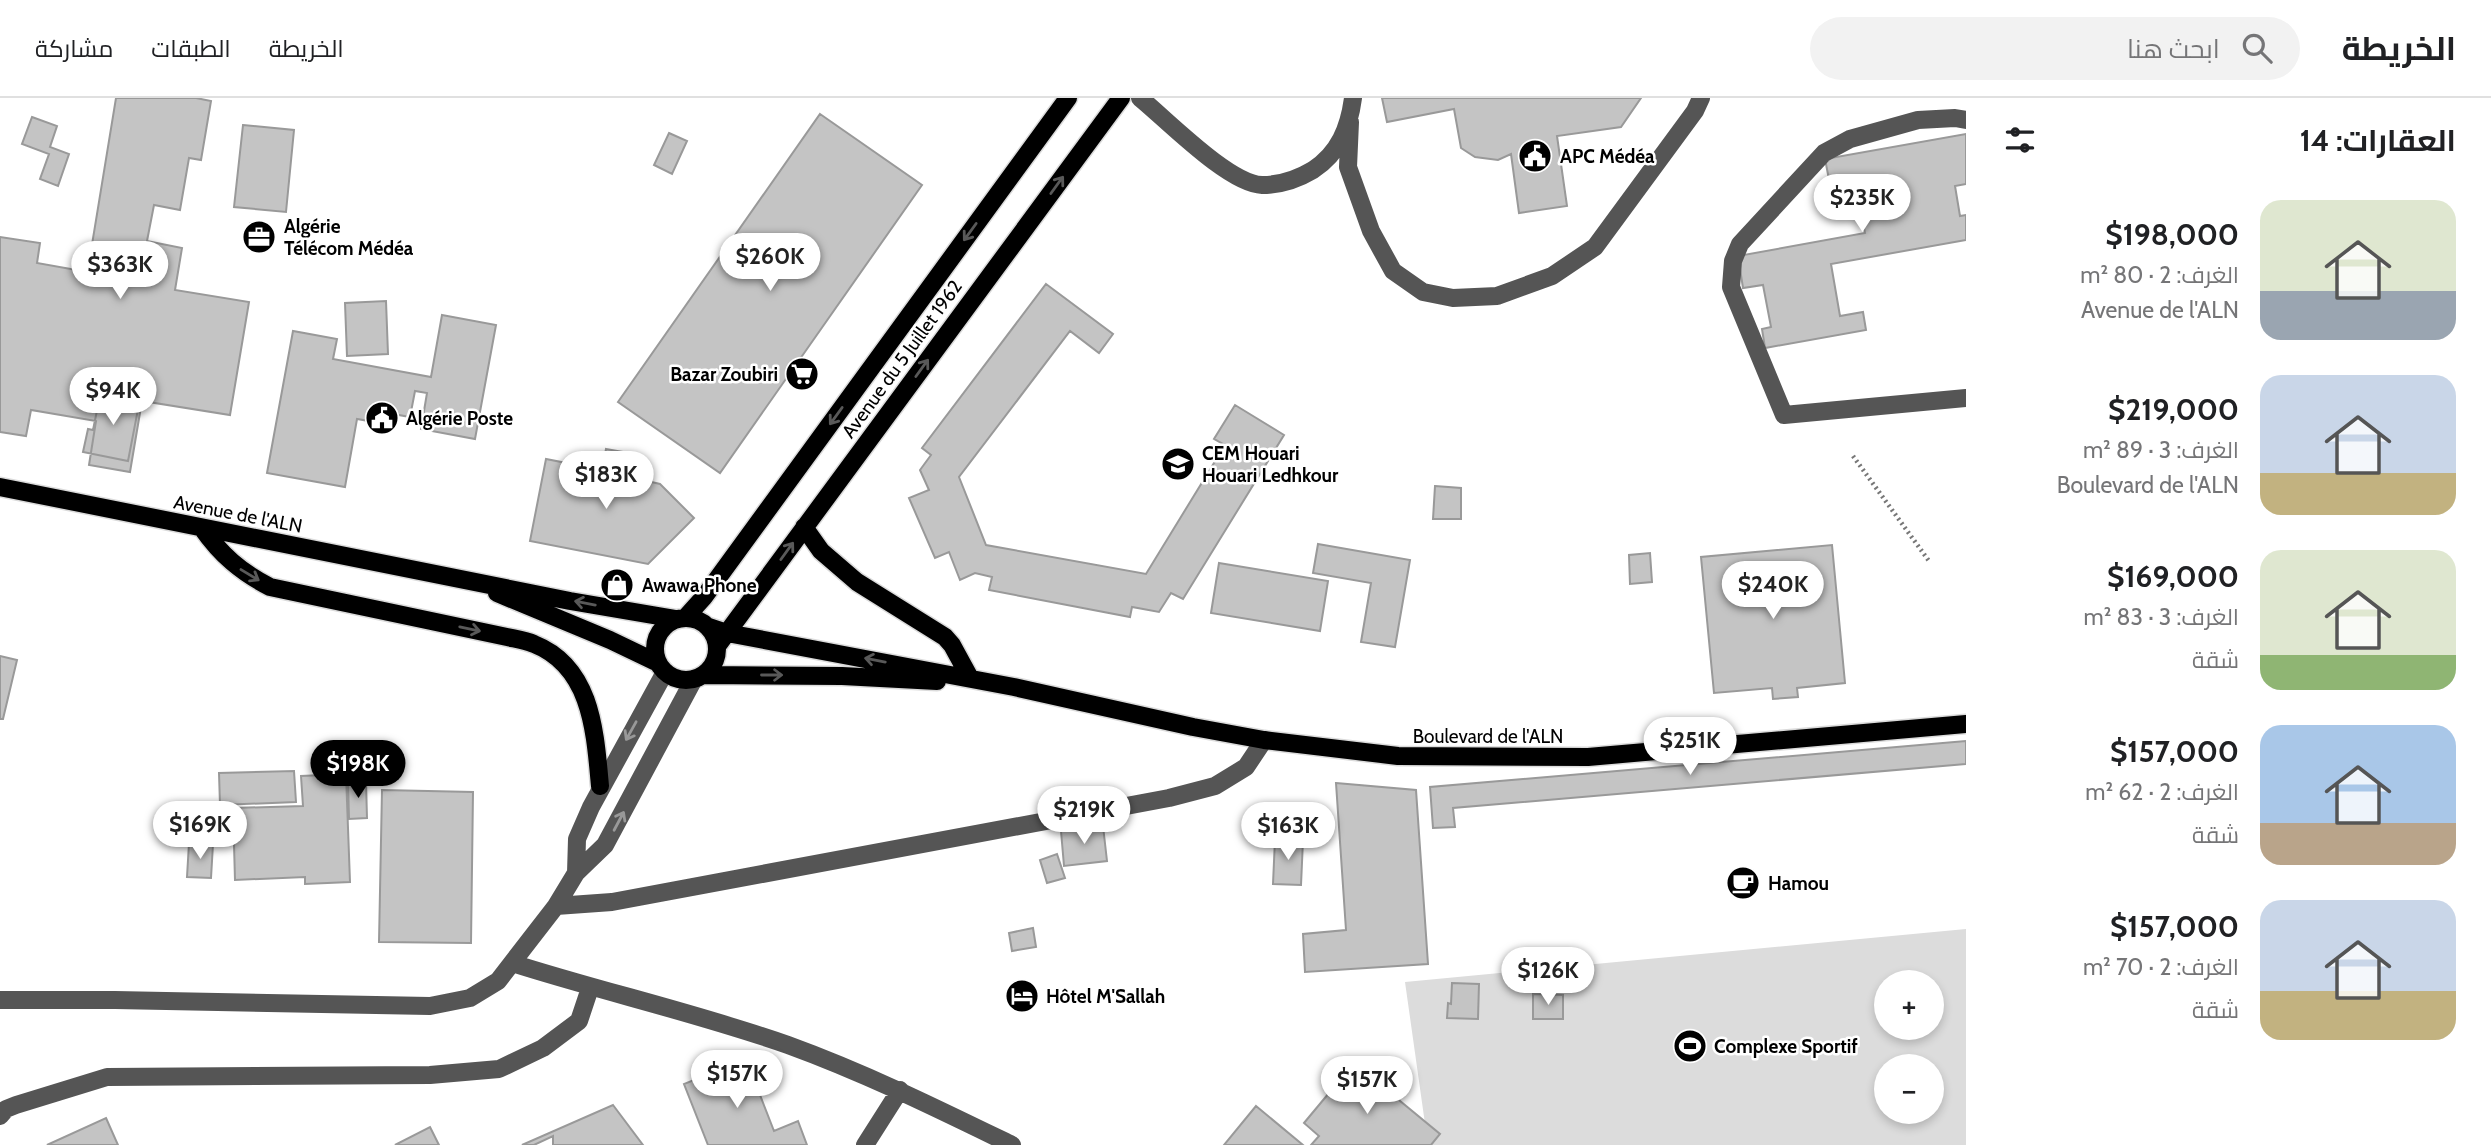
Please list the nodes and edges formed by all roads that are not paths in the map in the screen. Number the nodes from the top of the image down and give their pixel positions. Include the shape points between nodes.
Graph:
1 (1068, 98) edge
2 (1121, 98) edge
3 (1140, 98) edge
4 (1353, 98) edge
5 (1701, 98) edge
6 (1966, 120) edge
7 (1350, 122) junction
8 (1966, 398) edge
9 (0, 487) edge
10 (804, 527) junction
11 (202, 528) junction
12 (468, 581) junction
13 (681, 618) junction
14 (718, 635) junction
15 (662, 667) junction
16 (699, 677) junction
17 (970, 678) junction
18 (1014, 687) junction
19 (1966, 724) edge
20 (1264, 740) junction
21 (600, 786) junction
22 (576, 873) junction
23 (556, 906) junction
24 (512, 962) junction
25 (590, 988) junction
26 (0, 1000) edge
27 (900, 1090) junction
28 (0, 1116) edge
29 (865, 1145) edge
30 (1012, 1145) edge

1 -> 13 main road, Avenue du 5 Juillet 1962 via 704,597
10 -> 2 main road, Avenue du 5 Juillet 1962
3 - 7 street via 1230,174 1260,185 1299,179 1329,160
4 - 7 street
5 - 7 street via 1595,247 1552,276 1497,296 1453,298 1423,292 1393,271 1371,231 1348,167
6 - 8 street via 1919,120 1850,139 1824,153 1740,244 1731,288 1784,415
9 - 11 main road, Avenue de l'ALN
14 -> 10 main road, Avenue du 5 Juillet 1962
10 - 17 main road via 821,551 857,582 945,637
11 - 12 main road, Avenue de l'ALN
11 -> 21 main road via 231,563 270,587 508,637 557,657 575,676 587,700
13 -> 12 main road
12 - 15 main road via 610,640
13 - 14 main road via 699,620
13 - 15 main road via 664,626 657,637 655,650
14 - 16 main road via 717,657
17 -> 14 main road
15 - 16 main road via 684,680
15 -> 21 street
16 -> 18 main road via 842,676
22 -> 16 street via 606,845
17 - 18 main road
18 - 20 main road, Boulevard de l'ALN
19 - 20 main road, Boulevard de l'ALN via 1588,757 1398,756
20 - 23 street via 1246,766 1215,786 1169,798 612,902
21 - 22 street via 577,839
22 - 23 street
23 - 24 street
24 - 25 street
24 - 26 street via 498,981 470,998 430,1006
25 - 27 street via 668,1006
25 - 28 street via 579,1021 543,1048 499,1069 430,1075 107,1077 16,1105
27 - 29 street
27 - 30 street

